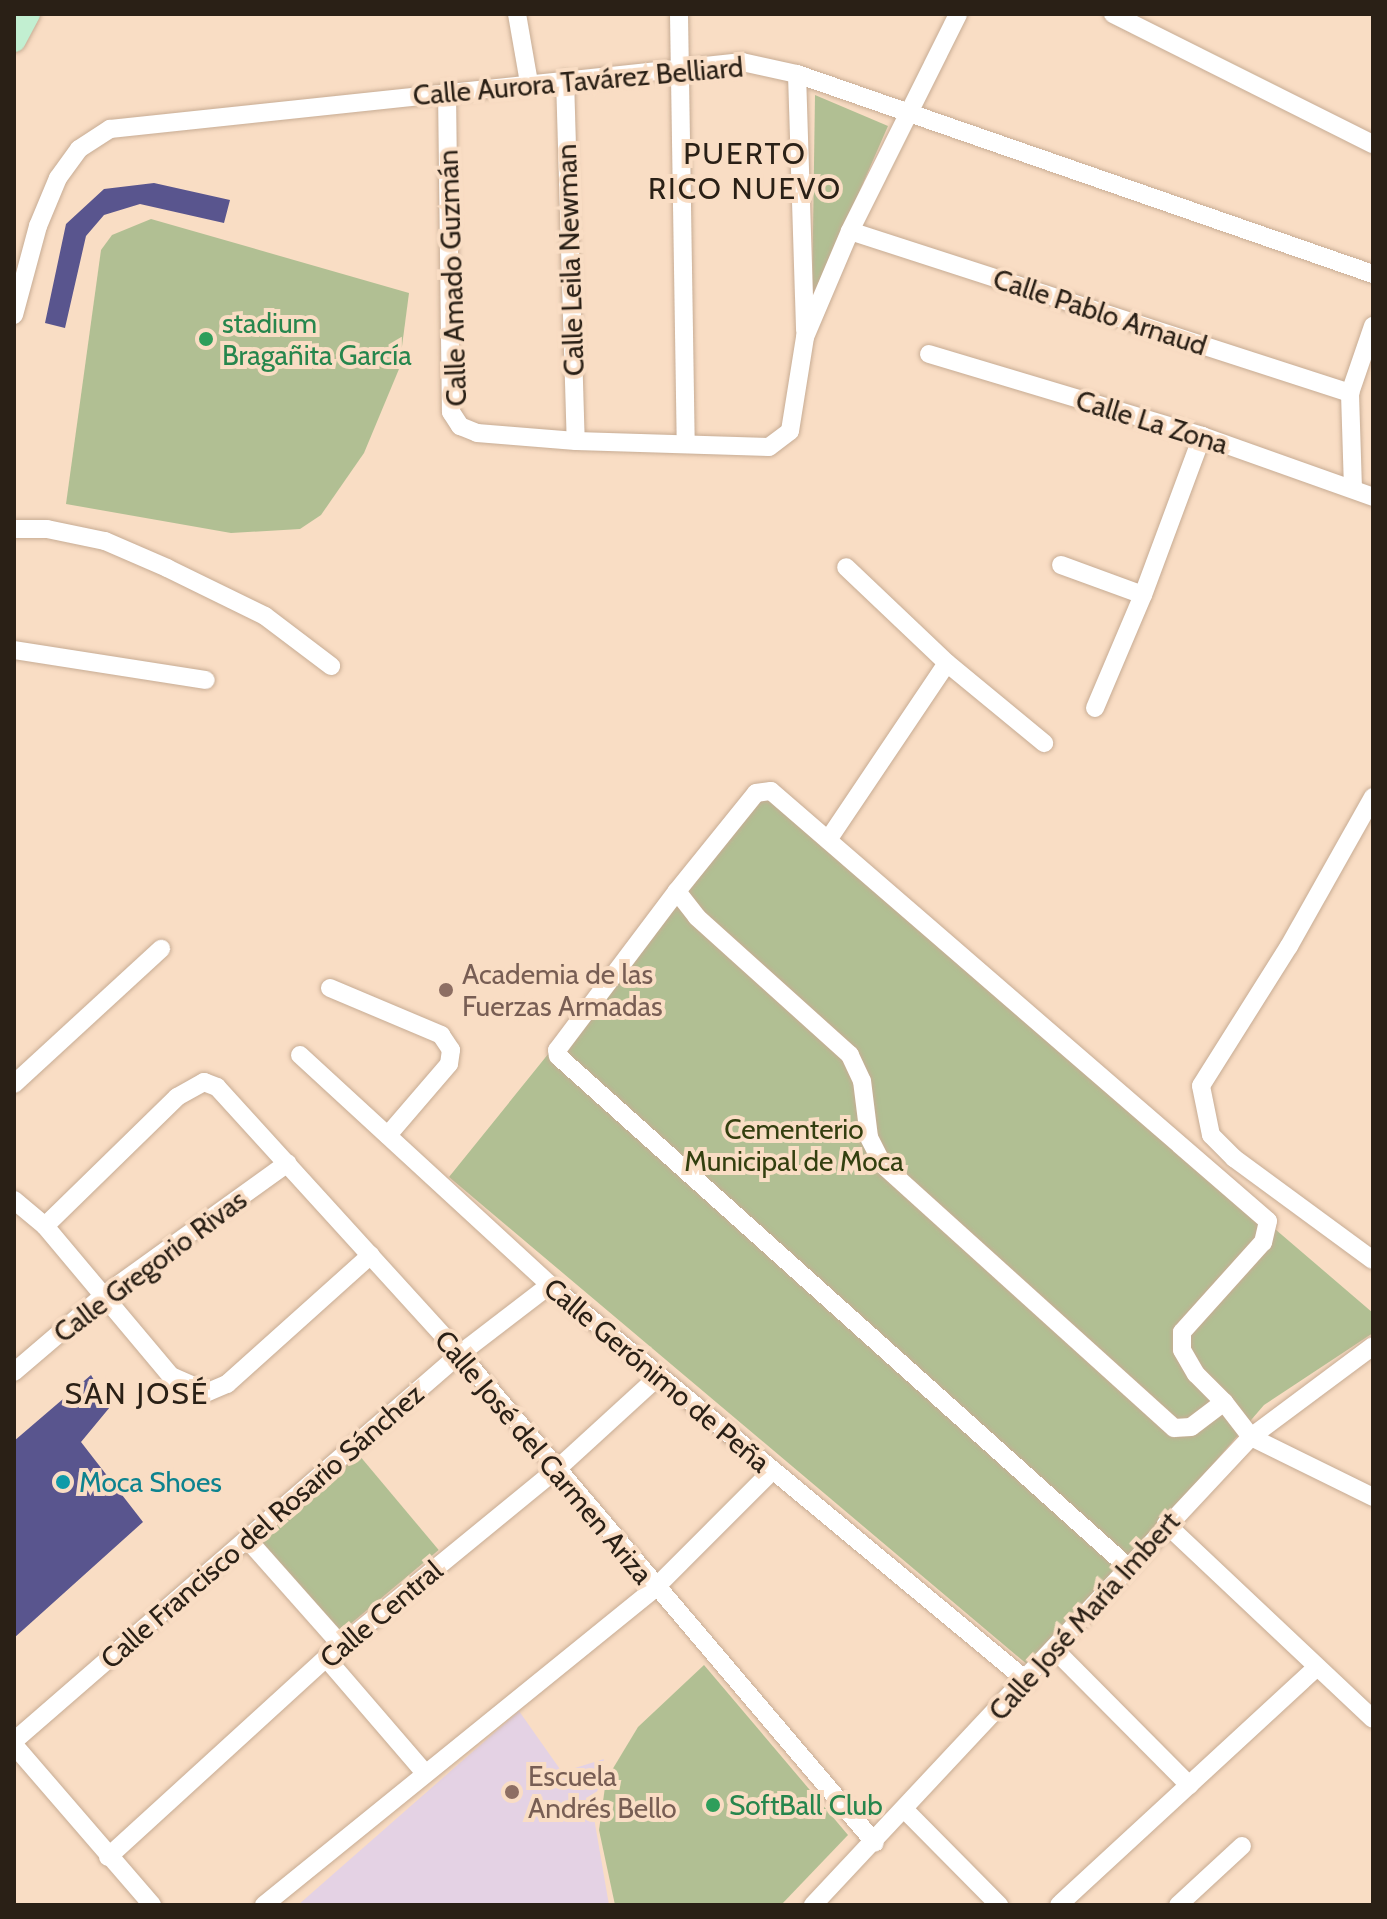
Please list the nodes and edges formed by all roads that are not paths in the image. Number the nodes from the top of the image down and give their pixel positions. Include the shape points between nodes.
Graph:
1 (517, 14) edge
2 (679, 14) edge
3 (958, 14) edge
4 (1113, 14) edge
5 (679, 72) junction
6 (797, 74) junction
7 (565, 79) junction
8 (529, 83) junction
9 (447, 91) junction
10 (907, 113) junction
11 (1373, 144) edge
12 (850, 231) junction
13 (1373, 274) edge
14 (14, 315) edge
15 (1373, 326) edge
16 (805, 337) junction
17 (929, 354) dead end
18 (1350, 393) junction
19 (1202, 436) junction
20 (576, 441) junction
21 (686, 441) junction
22 (1353, 489) junction
23 (1373, 497) edge
24 (14, 529) edge
25 (1061, 565) dead end
26 (846, 567) dead end
27 (1143, 595) junction
28 (14, 650) edge
29 (947, 663) junction
30 (331, 666) dead end
31 (206, 680) dead end
32 (1095, 708) dead end
33 (1044, 743) dead end
34 (1373, 797) edge
35 (828, 840) junction
36 (677, 891) junction
37 (161, 949) dead end
38 (330, 988) dead end
39 (300, 1055) dead end
40 (14, 1084) edge
41 (388, 1135) junction
42 (288, 1163) junction
43 (14, 1200) edge
44 (45, 1226) junction
45 (371, 1255) junction
46 (1373, 1260) edge
47 (550, 1285) junction
48 (104, 1295) junction
49 (1373, 1346) edge
50 (460, 1354) junction
51 (15, 1370) edge
52 (659, 1376) junction
53 (1224, 1402) junction
54 (1251, 1437) junction
55 (556, 1470) junction
56 (771, 1472) junction
57 (1373, 1497) edge
58 (1166, 1524) junction
59 (248, 1540) junction
60 (1128, 1567) junction
61 (654, 1589) junction
62 (342, 1646) junction
63 (1054, 1649) junction
64 (326, 1658) junction
65 (1315, 1669) junction
66 (1027, 1681) junction
67 (1373, 1719) edge
68 (14, 1743) edge
69 (424, 1772) junction
70 (1189, 1785) junction
71 (905, 1810) junction
72 (875, 1843) junction
73 (1242, 1846) dead end
74 (108, 1857) junction
75 (152, 1905) edge
76 (264, 1905) edge
77 (813, 1905) edge
78 (999, 1905) edge
79 (1059, 1905) edge
80 (1178, 1905) edge

1 - 8 street
2 - 5 street
3 - 10 street
4 - 11 street
5 - 6 street, Calle Aurora Tavárez Belliard via 742,62
5 - 7 street, Calle Aurora Tavárez Belliard
5 - 21 street
6 - 10 street, Calle Aurora Tavárez Belliard
6 - 16 street
7 - 8 street, Calle Aurora Tavárez Belliard
7 - 20 street, Calle Leila Newman
8 - 9 street, Calle Aurora Tavárez Belliard
9 - 14 street, Calle Aurora Tavárez Belliard via 110,129 79,149 58,178 38,226
9 - 20 street, Calle Amado Guzmán via 451,412 460,426 477,433
10 - 12 street
10 - 13 street, Calle Aurora Tavárez Belliard
12 - 16 street
12 - 18 street, Calle Pablo Arnaud
15 - 18 street
16 - 21 street, Calle Amado Guzmán via 790,431 782,442 769,447
17 - 19 street, Calle La Zona
18 - 22 street
19 - 22 street, Calle La Zona
19 - 27 street
20 - 21 street, Calle Amado Guzmán
22 - 23 street, Calle La Zona
24 - 30 street via 47,529 105,541 154,562 265,616
25 - 27 street
26 - 29 street
27 - 32 street
28 - 31 street
29 - 33 street
29 - 35 street
34 - 46 street via 1289,946 1201,1086 1211,1135 1234,1158
35 - 36 street via 771,791 756,793
35 - 53 street via 1268,1221 1263,1242 1182,1332 1182,1350 1196,1374
36 - 53 street via 697,917 850,1055 862,1081 869,1137 883,1165 1174,1428 1191,1427
36 - 60 street via 557,1050 558,1056
37 - 40 street
38 - 41 street via 376,1003 441,1035 451,1050 443,1073
39 - 41 street, Calle Gerónimo de Peña
41 - 47 street, Calle Gerónimo de Peña
42 - 44 street, Calle José del Carmen Ariza via 228,1095 204,1082 177,1097
42 - 45 street, Calle José del Carmen Ariza
42 - 48 street, Calle Gregorio Rivas
43 - 44 street
44 - 48 street
45 - 48 street via 227,1384 208,1392 171,1376
45 - 50 street, Calle José del Carmen Ariza
47 - 50 street, Calle Francisco del Rosario Sánchez
47 - 52 street, Calle Gerónimo de Peña
48 - 51 street, Calle Gregorio Rivas
49 - 54 street, Calle José María Imbert
50 - 55 street, Calle José del Carmen Ariza
50 - 59 street, Calle Francisco del Rosario Sánchez
52 - 55 street, Calle Central
52 - 56 street, Calle Gerónimo de Peña
53 - 54 street
54 - 57 street
54 - 58 street, Calle José María Imbert
55 - 61 street, Calle José del Carmen Ariza
55 - 62 street, Calle Central
56 - 61 street
56 - 66 street, Calle Gerónimo de Peña
58 - 60 street, Calle José María Imbert
58 - 65 street
59 - 62 street
59 - 68 street, Calle Francisco del Rosario Sánchez
60 - 63 street, Calle José María Imbert
61 - 69 street
61 - 72 street, Calle José del Carmen Ariza
62 - 64 street, Calle Central
63 - 66 street, Calle José María Imbert
63 - 70 street
64 - 69 street
64 - 74 street, Calle Central
65 - 67 street
65 - 70 street
66 - 71 street, Calle José María Imbert
68 - 74 street
69 - 76 street
70 - 79 street
71 - 72 street, Calle José María Imbert
71 - 78 street
72 - 77 street, Calle José María Imbert
73 - 80 street
74 - 75 street

